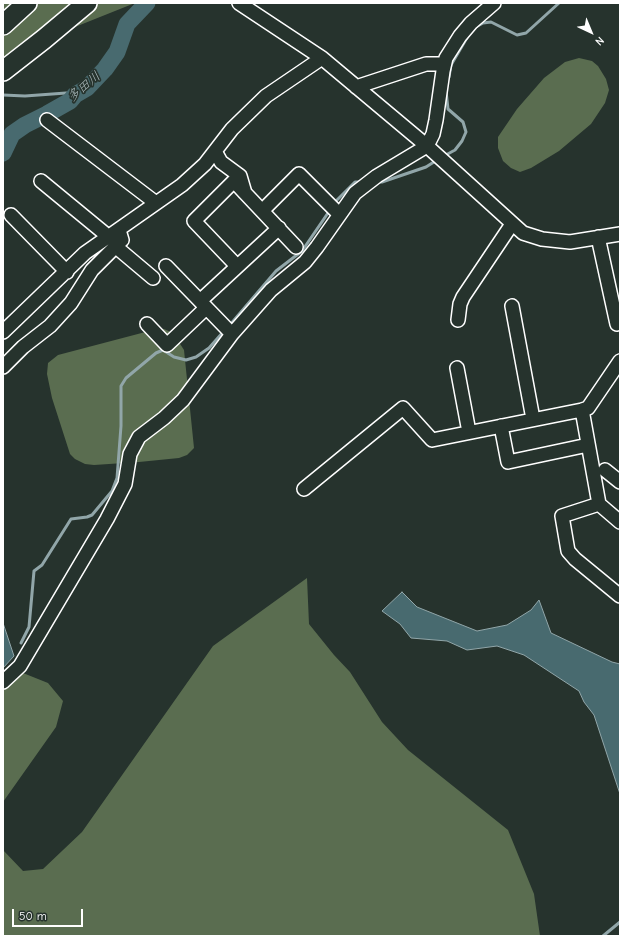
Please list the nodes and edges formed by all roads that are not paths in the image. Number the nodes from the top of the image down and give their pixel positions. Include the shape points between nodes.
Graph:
1 (27, 3) edge
2 (87, 3) edge
3 (239, 3) edge
4 (494, 3) edge
5 (3, 25) edge
6 (322, 58) junction
7 (444, 64) junction
8 (3, 70) edge
9 (356, 87) junction
10 (47, 120) dead end
11 (427, 146) junction
12 (215, 151) junction
13 (41, 181) dead end
14 (245, 193) junction
15 (156, 203) junction
16 (262, 211) junction
17 (339, 214) junction
18 (10, 215) dead end
19 (512, 224) junction
20 (279, 228) junction
21 (620, 234) edge
22 (598, 237) junction
23 (114, 238) junction
24 (296, 247) dead end
25 (166, 266) dead end
26 (238, 266) junction
27 (67, 272) junction
28 (153, 278) dead end
29 (203, 304) junction
30 (512, 306) dead end
31 (458, 320) dead end
32 (147, 324) dead end
33 (617, 324) dead end
34 (3, 332) edge
35 (232, 334) junction
36 (620, 362) edge
37 (3, 367) edge
38 (457, 368) dead end
39 (582, 410) junction
40 (533, 419) junction
41 (501, 426) junction
42 (469, 432) junction
43 (588, 445) junction
44 (605, 470) dead end
45 (620, 482) edge
46 (304, 489) dead end
47 (599, 504) junction
48 (620, 522) edge
49 (620, 596) edge
50 (3, 682) edge

1 - 5 highway
2 - 8 highway
3 - 6 street
4 - 7 street via 460,36
6 - 9 street
6 - 12 street via 266,96 232,128
7 - 9 street via 426,64
7 - 11 street via 436,120
9 - 11 street
10 - 15 street
11 - 17 street via 376,176 355,193
11 - 19 street
12 - 14 street via 221,162 240,176
12 - 15 street via 182,185
13 - 23 street
14 - 16 street
14 - 26 street via 234,181 194,221
15 - 23 street
16 - 17 street via 299,174
16 - 20 street
17 - 35 street via 305,262 271,290
18 - 27 street
19 - 22 street via 523,234 542,240 570,242
19 - 31 street via 463,297
20 - 24 street
20 - 26 street
21 - 22 street
22 - 33 street
23 - 27 street via 86,253
23 - 28 street
23 - 37 street via 66,309
25 - 29 street
26 - 29 street
27 - 34 street
29 - 32 street via 167,345
29 - 35 street
30 - 40 street
35 - 50 street via 183,400 139,437 130,454 125,484 107,519 20,666
36 - 39 street via 588,408
38 - 42 street
39 - 40 street
39 - 43 street
40 - 41 street
41 - 42 street
41 - 43 street via 508,462
42 - 46 street via 432,440 403,408
43 - 47 street
44 - 45 street
47 - 48 street
47 - 49 street via 562,516 568,551

